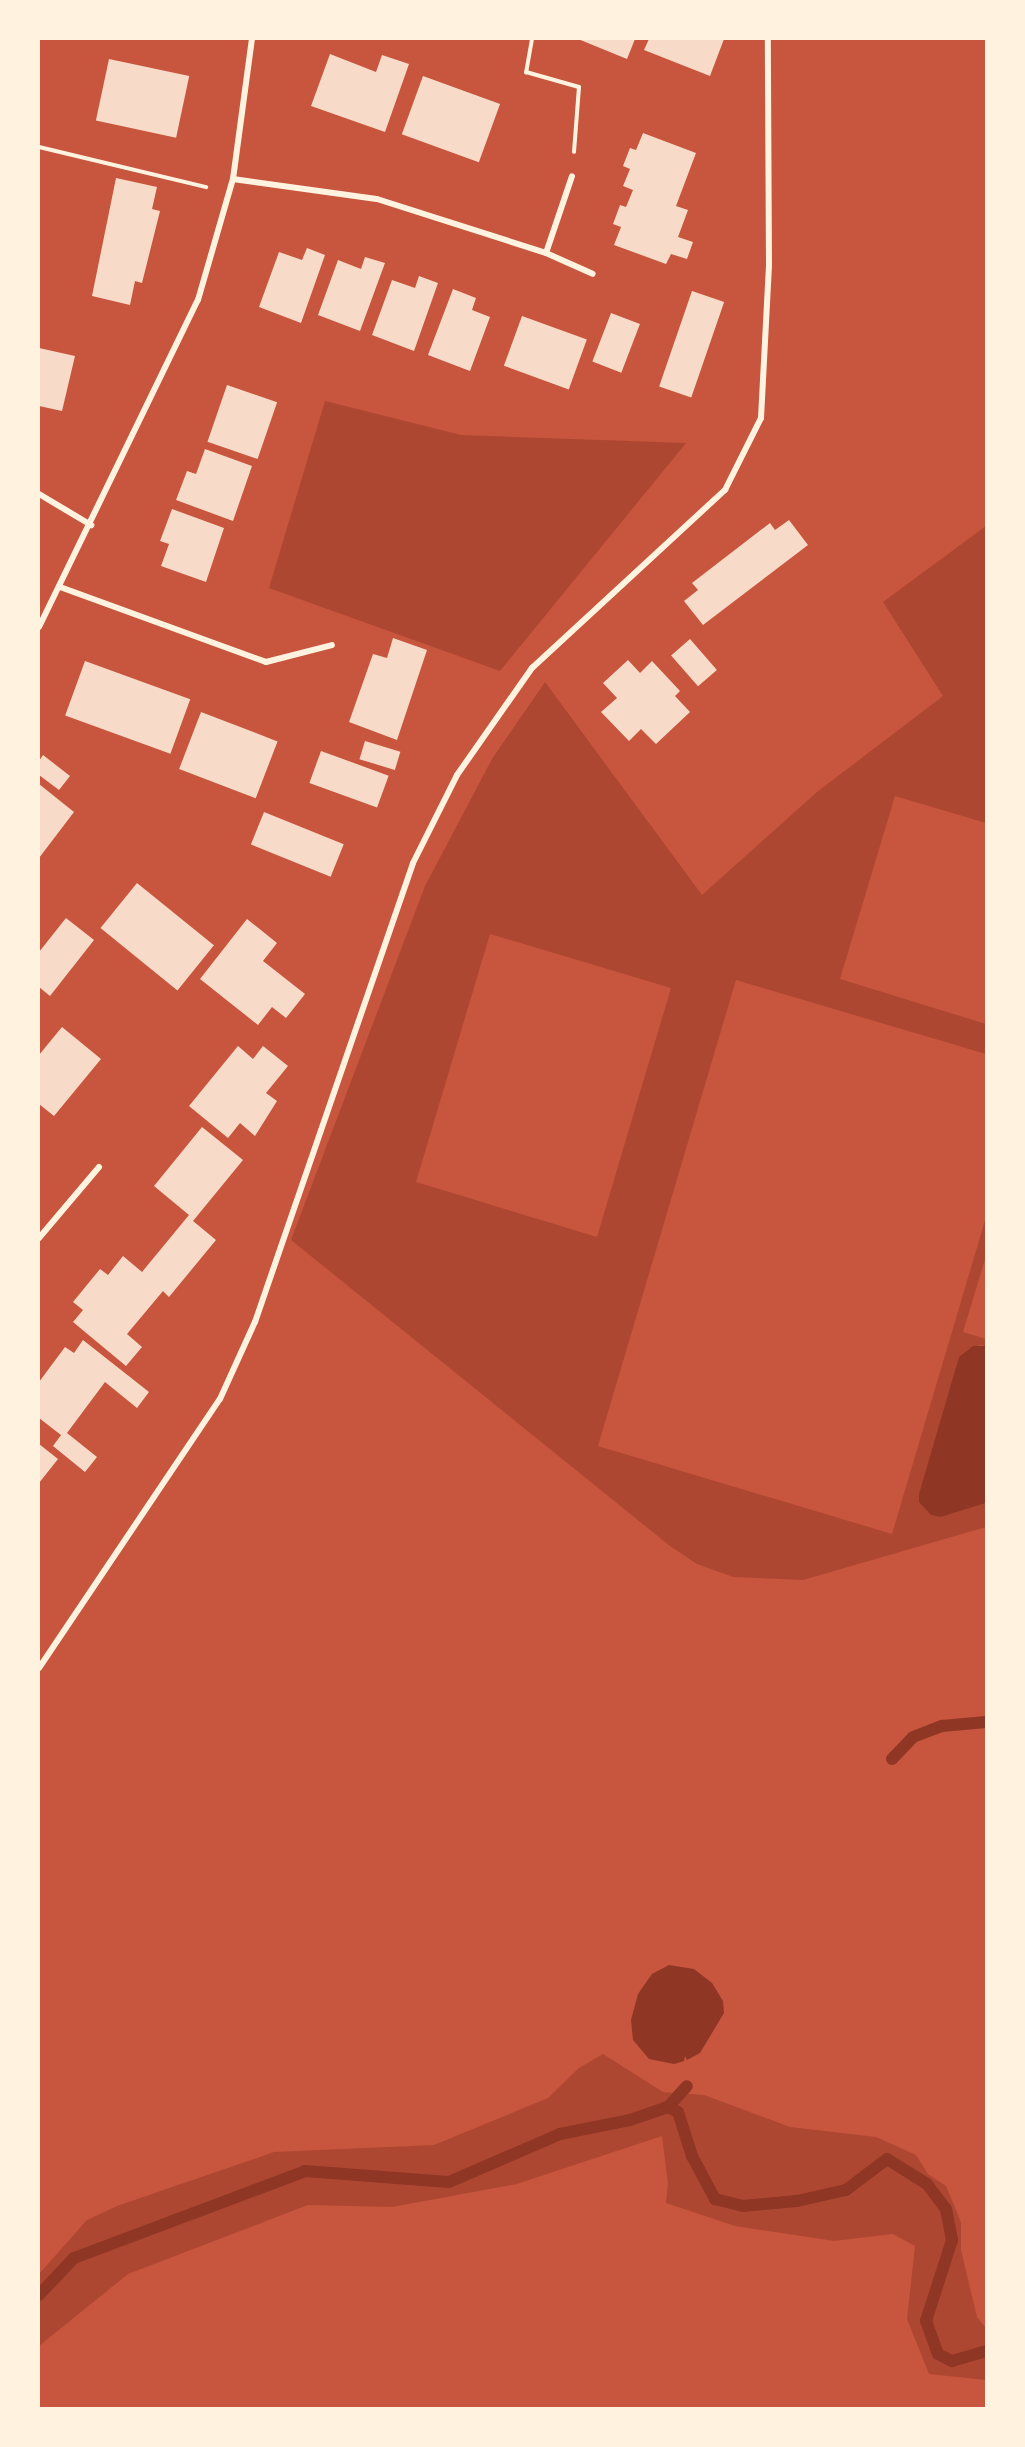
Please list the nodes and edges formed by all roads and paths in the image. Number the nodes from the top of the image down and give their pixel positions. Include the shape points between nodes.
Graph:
1 (252, 39) edge
2 (532, 39) edge
3 (768, 39) edge
4 (39, 147) edge
5 (572, 176) joint
6 (233, 178) junction
7 (229, 194) junction
8 (546, 253) junction
9 (593, 274) dead end
10 (39, 494) edge
11 (91, 525) junction
12 (60, 587) junction
13 (39, 627) edge
14 (332, 645) dead end
15 (99, 1167) dead end
16 (39, 1238) edge
17 (39, 1668) edge

1 - 6 street
2 - 5 path via 526,72 579,87
3 - 17 street via 769,266 761,418 725,490 531,668 457,775 413,863 255,1322 220,1399
4 - 7 path
5 - 8 street
6 - 7 street
6 - 8 street via 377,199
7 - 11 street via 198,300
8 - 9 street
10 - 11 street
11 - 12 street
12 - 13 street
12 - 14 street via 266,662
15 - 16 street

